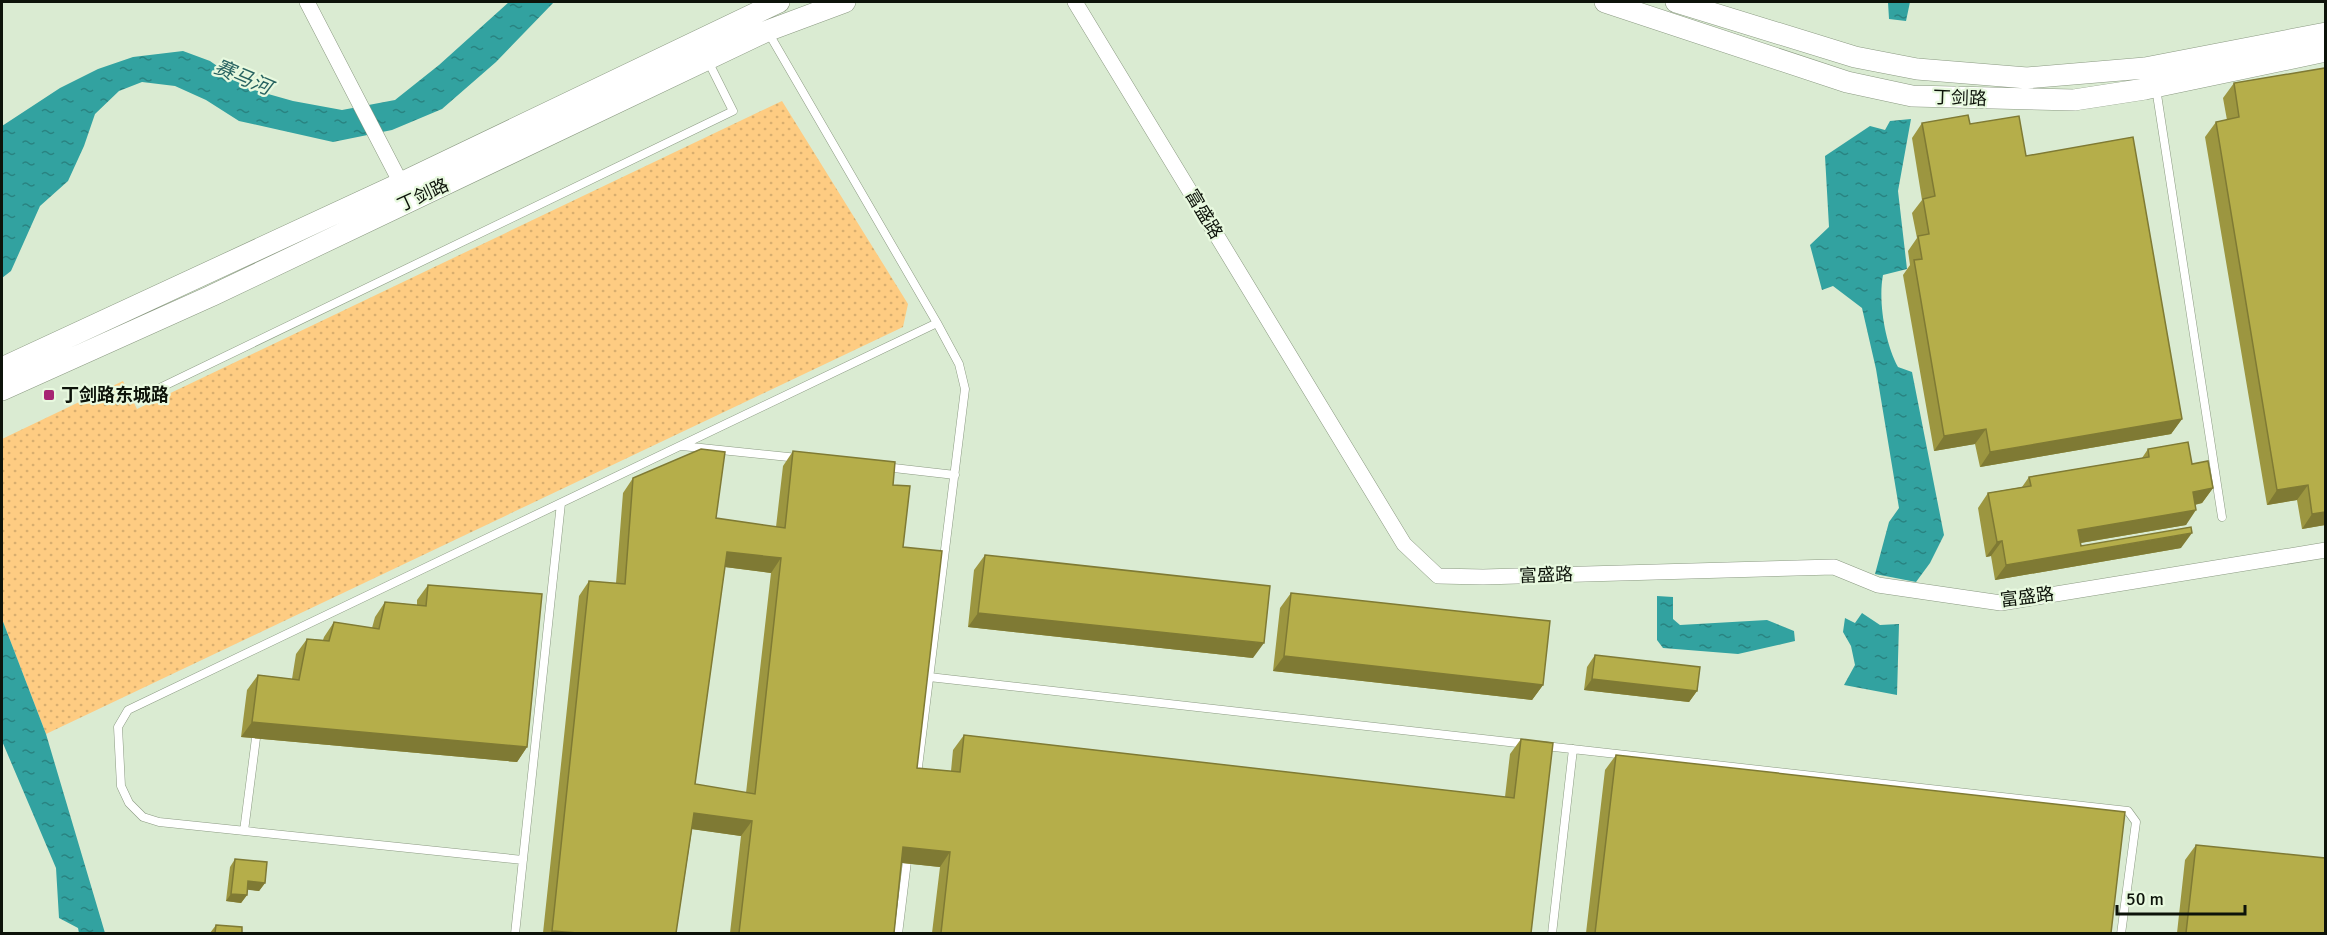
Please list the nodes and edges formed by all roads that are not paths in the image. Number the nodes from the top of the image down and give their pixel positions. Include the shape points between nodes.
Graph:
1 (307, 2) edge
2 (779, 2) edge
3 (845, 2) edge
4 (1076, 2) edge
5 (1605, 2) edge
6 (1676, 2) edge
7 (767, 31) junction
8 (2325, 33) edge
9 (2325, 51) edge
10 (707, 60) junction
11 (2156, 86) junction
12 (406, 192) junction
13 (937, 323) junction
14 (2, 368) edge
15 (2, 390) edge
16 (141, 397) dead end
17 (680, 446) junction
18 (812, 459) edge
19 (871, 466) edge
20 (955, 474) junction
21 (561, 503) junction
22 (2222, 517) dead end
23 (2325, 550) edge
24 (929, 677) junction
25 (256, 738) edge
26 (1573, 749) junction
27 (916, 786) edge
28 (244, 831) junction
29 (908, 848) edge
30 (523, 860) junction
31 (515, 933) edge
32 (898, 933) edge
33 (1552, 933) edge
34 (2121, 933) edge

1 - 12 street
2 - 12 main road, 丁剑路
3 - 7 main road, 丁剑路
4 - 23 street, 富盛路 via 1404,544 1438,576 1834,567 1878,585 2001,603
5 - 11 main road, 丁剑路 via 1847,82 1912,96 2074,100
6 - 8 main road, 丁剑路 via 1856,57 1917,69 2027,78 2145,68
7 - 10 main road, 丁剑路
7 - 13 lane
9 - 11 main road, 丁剑路
10 - 12 main road, 丁剑路
10 - 16 lane via 733,111
11 - 22 lane
12 - 14 main road, 丁剑路
12 - 15 main road, 丁剑路 via 211,296
13 - 17 lane
13 - 20 lane via 959,364 965,389
17 - 18 lane
17 - 21 lane
19 - 20 lane
20 - 24 lane
21 - 28 lane via 128,710 118,727 121,786 129,803 143,817 159,822
21 - 30 lane
24 - 26 lane
24 - 27 lane
25 - 28 lane
26 - 33 lane
26 - 34 lane via 2128,811 2136,822
28 - 30 lane
29 - 32 lane
30 - 31 lane

